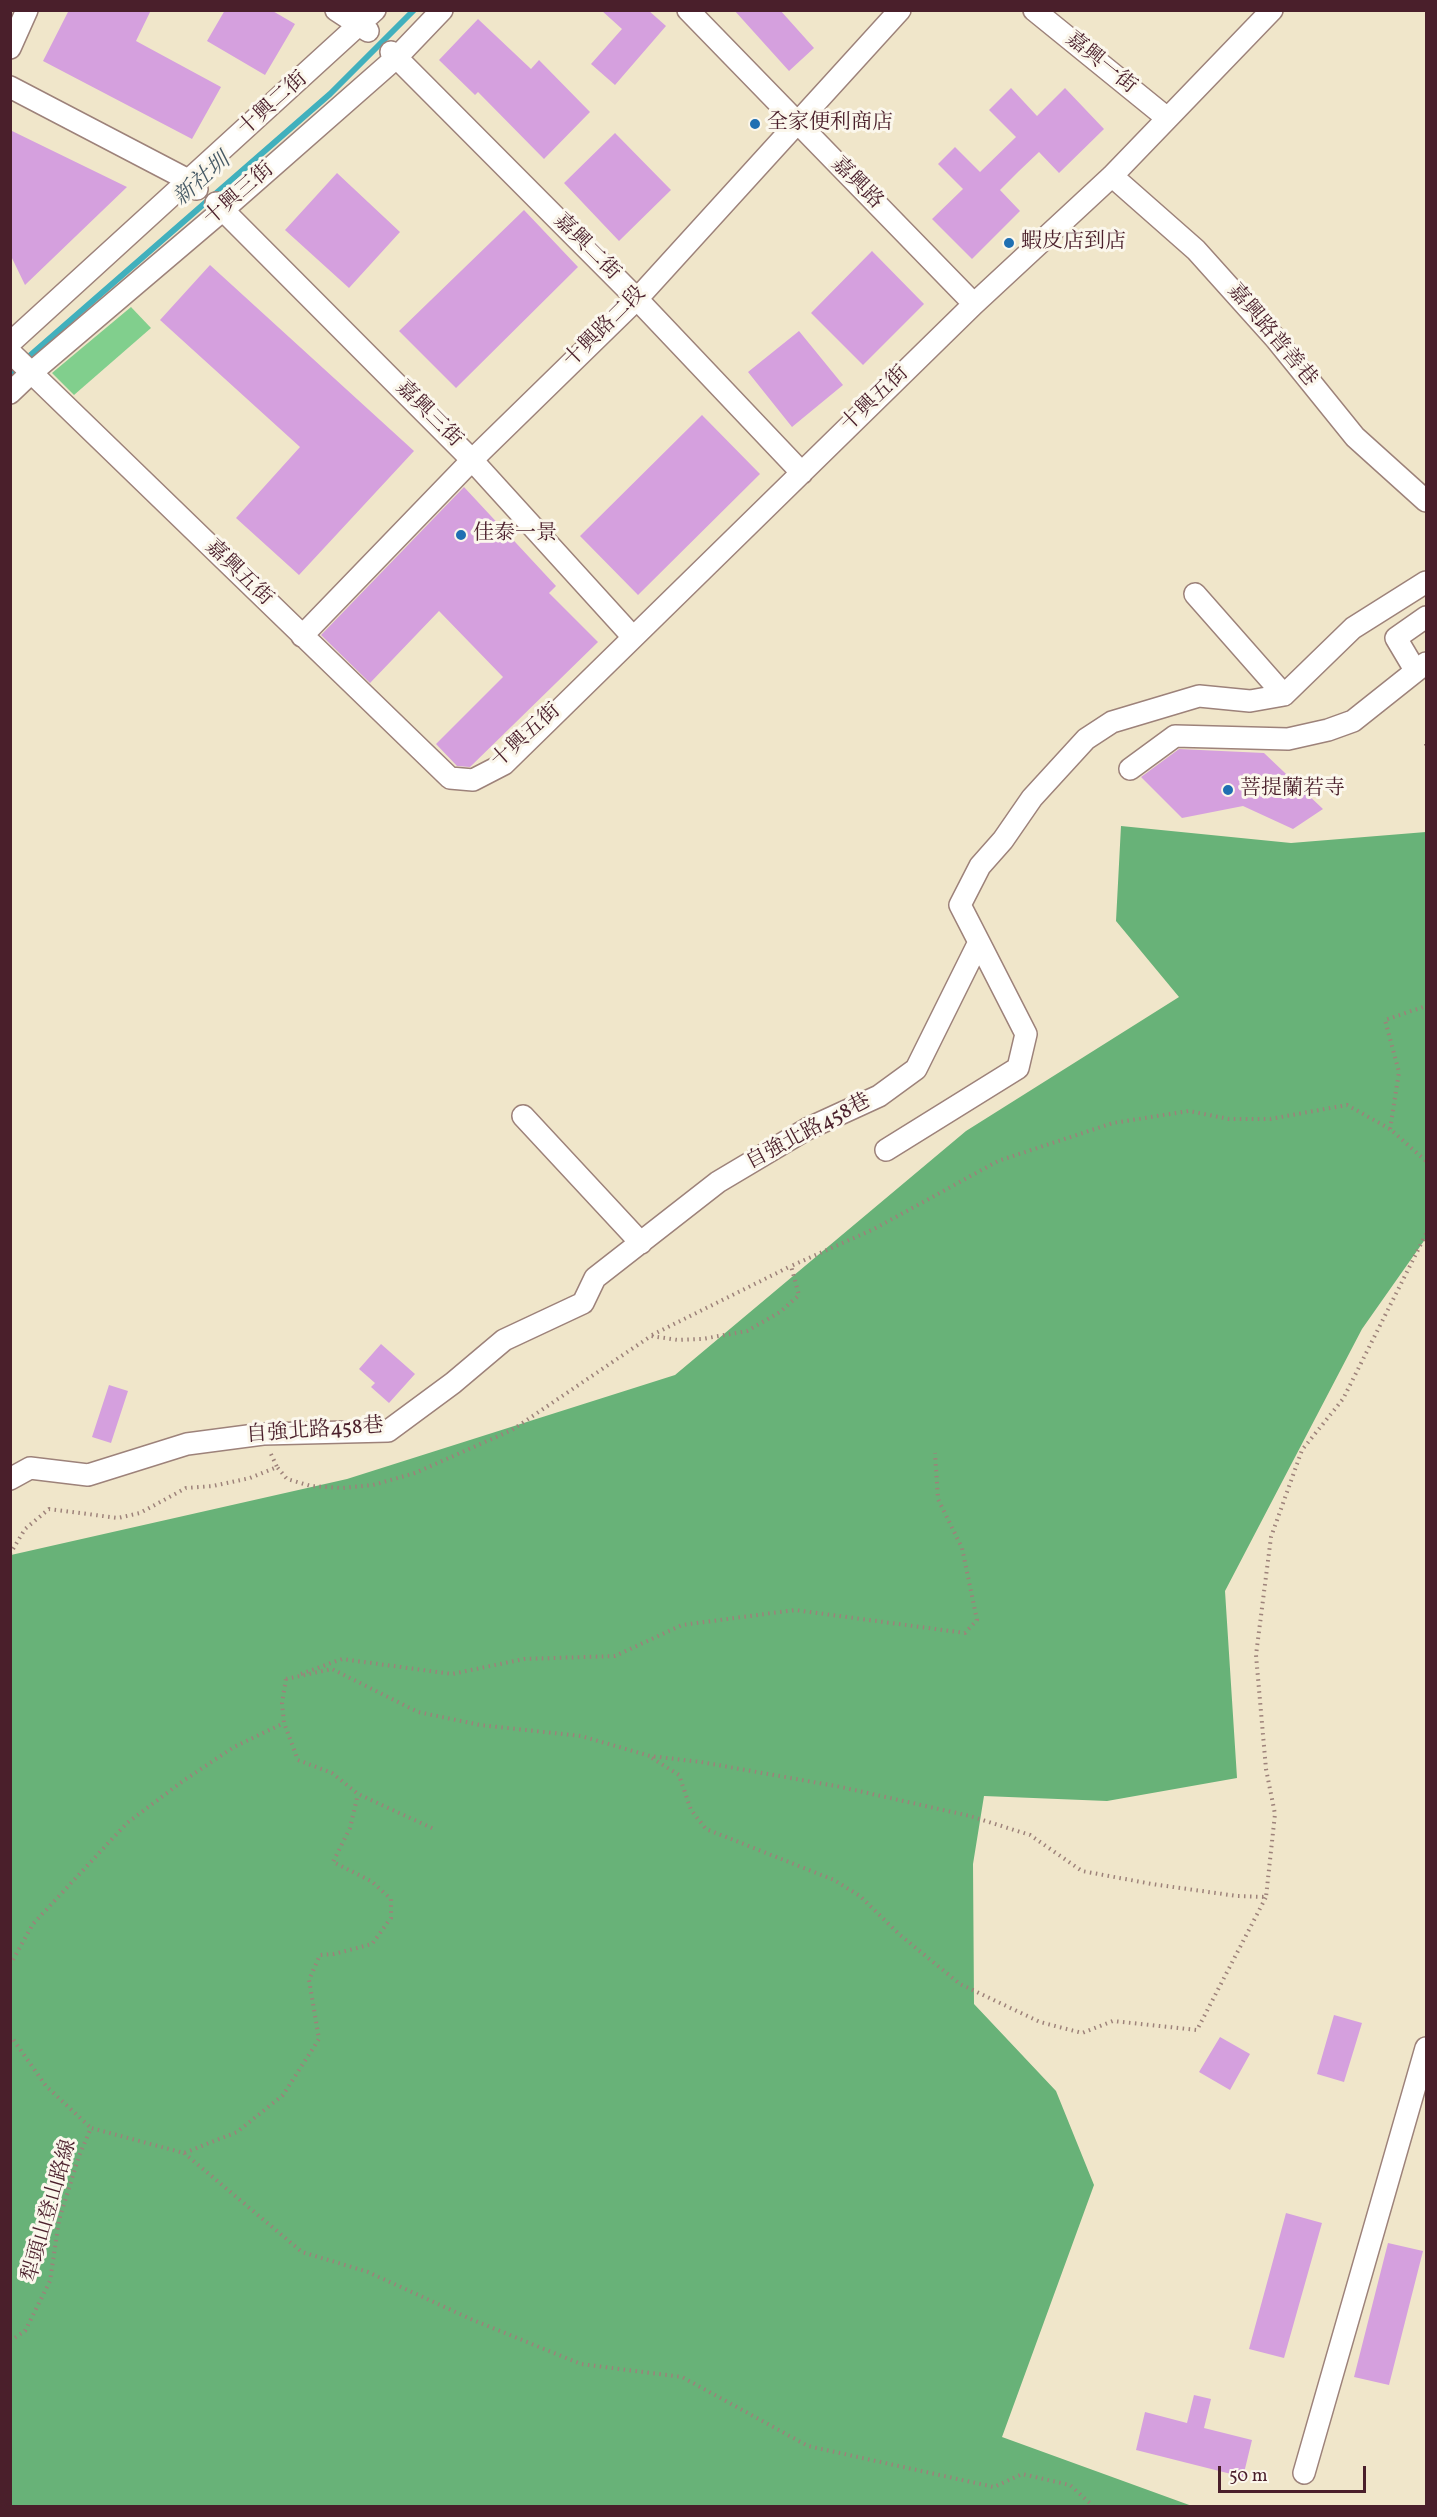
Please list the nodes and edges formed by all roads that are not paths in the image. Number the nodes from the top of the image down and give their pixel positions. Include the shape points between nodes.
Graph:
1 (27, 10) edge
2 (336, 10) edge
3 (442, 10) edge
4 (688, 10) edge
5 (900, 10) edge
6 (1034, 10) edge
7 (1272, 10) edge
8 (368, 22) edge
9 (10, 48) edge
10 (394, 55) junction
11 (10, 87) edge
12 (1167, 118) junction
13 (796, 123) junction
14 (1112, 176) junction
15 (194, 185) junction
16 (220, 206) junction
17 (637, 299) junction
18 (974, 304) junction
19 (10, 343) edge
20 (11, 352) edge
21 (29, 371) junction
22 (10, 393) edge
23 (472, 460) junction
24 (802, 473) junction
25 (1426, 501) edge
26 (1426, 582) edge
27 (1195, 594) dead end
28 (1426, 617) edge
29 (302, 636) junction
30 (632, 636) junction
31 (1421, 667) edge
32 (1284, 694) junction
33 (1130, 770) dead end
34 (474, 780) joint
35 (979, 942) junction
36 (524, 1116) dead end
37 (886, 1150) dead end
38 (641, 1243) junction
39 (10, 1479) edge
40 (1425, 2061) edge
41 (1304, 2473) dead end

1 - 9 street
2 - 8 street
3 - 10 street, 十興三街
4 - 13 street, 嘉興路
5 - 13 street, 十興路二段
6 - 12 street, 嘉興一街
7 - 12 street, 十興五街
8 - 15 street, 十興二街
10 - 16 street, 十興三街
10 - 17 street, 嘉興二街
11 - 15 street
12 - 14 street, 十興五街
13 - 17 street, 十興路二段
13 - 18 street, 嘉興路
14 - 18 street, 十興五街
14 - 25 street, 嘉興路普善巷 via 1196,250 1275,338 1355,437
15 - 19 street, 十興二街
16 - 21 street, 十興三街
16 - 23 street, 嘉興三街
17 - 23 street, 十興路二段
17 - 24 street, 嘉興二街
18 - 24 street, 十興五街
20 - 21 street, 嘉興五街
21 - 22 street, 十興三街
21 - 29 street, 嘉興五街
23 - 29 street, 十興路二段
23 - 30 street, 嘉興三街
24 - 30 street, 十興五街
26 - 32 street via 1353,628
27 - 32 street
28 - 31 street via 1396,638
29 - 34 street, 嘉興五街 via 450,778
30 - 34 street, 十興五街 via 504,764
31 - 33 street via 1353,721 1328,730 1288,739 1175,736
32 - 35 street via 1250,700 1199,696 1112,722 1086,739 1032,798 975,876 960,905
35 - 37 street via 1026,1034 1018,1068
35 - 38 street, 自強北路458巷 via 916,1069 879,1095 807,1129 718,1182
36 - 38 street
38 - 39 street, 自強北路458巷 via 595,1278 583,1303 504,1340 388,1431 252,1436 187,1444 88,1475 30,1468
40 - 41 street

